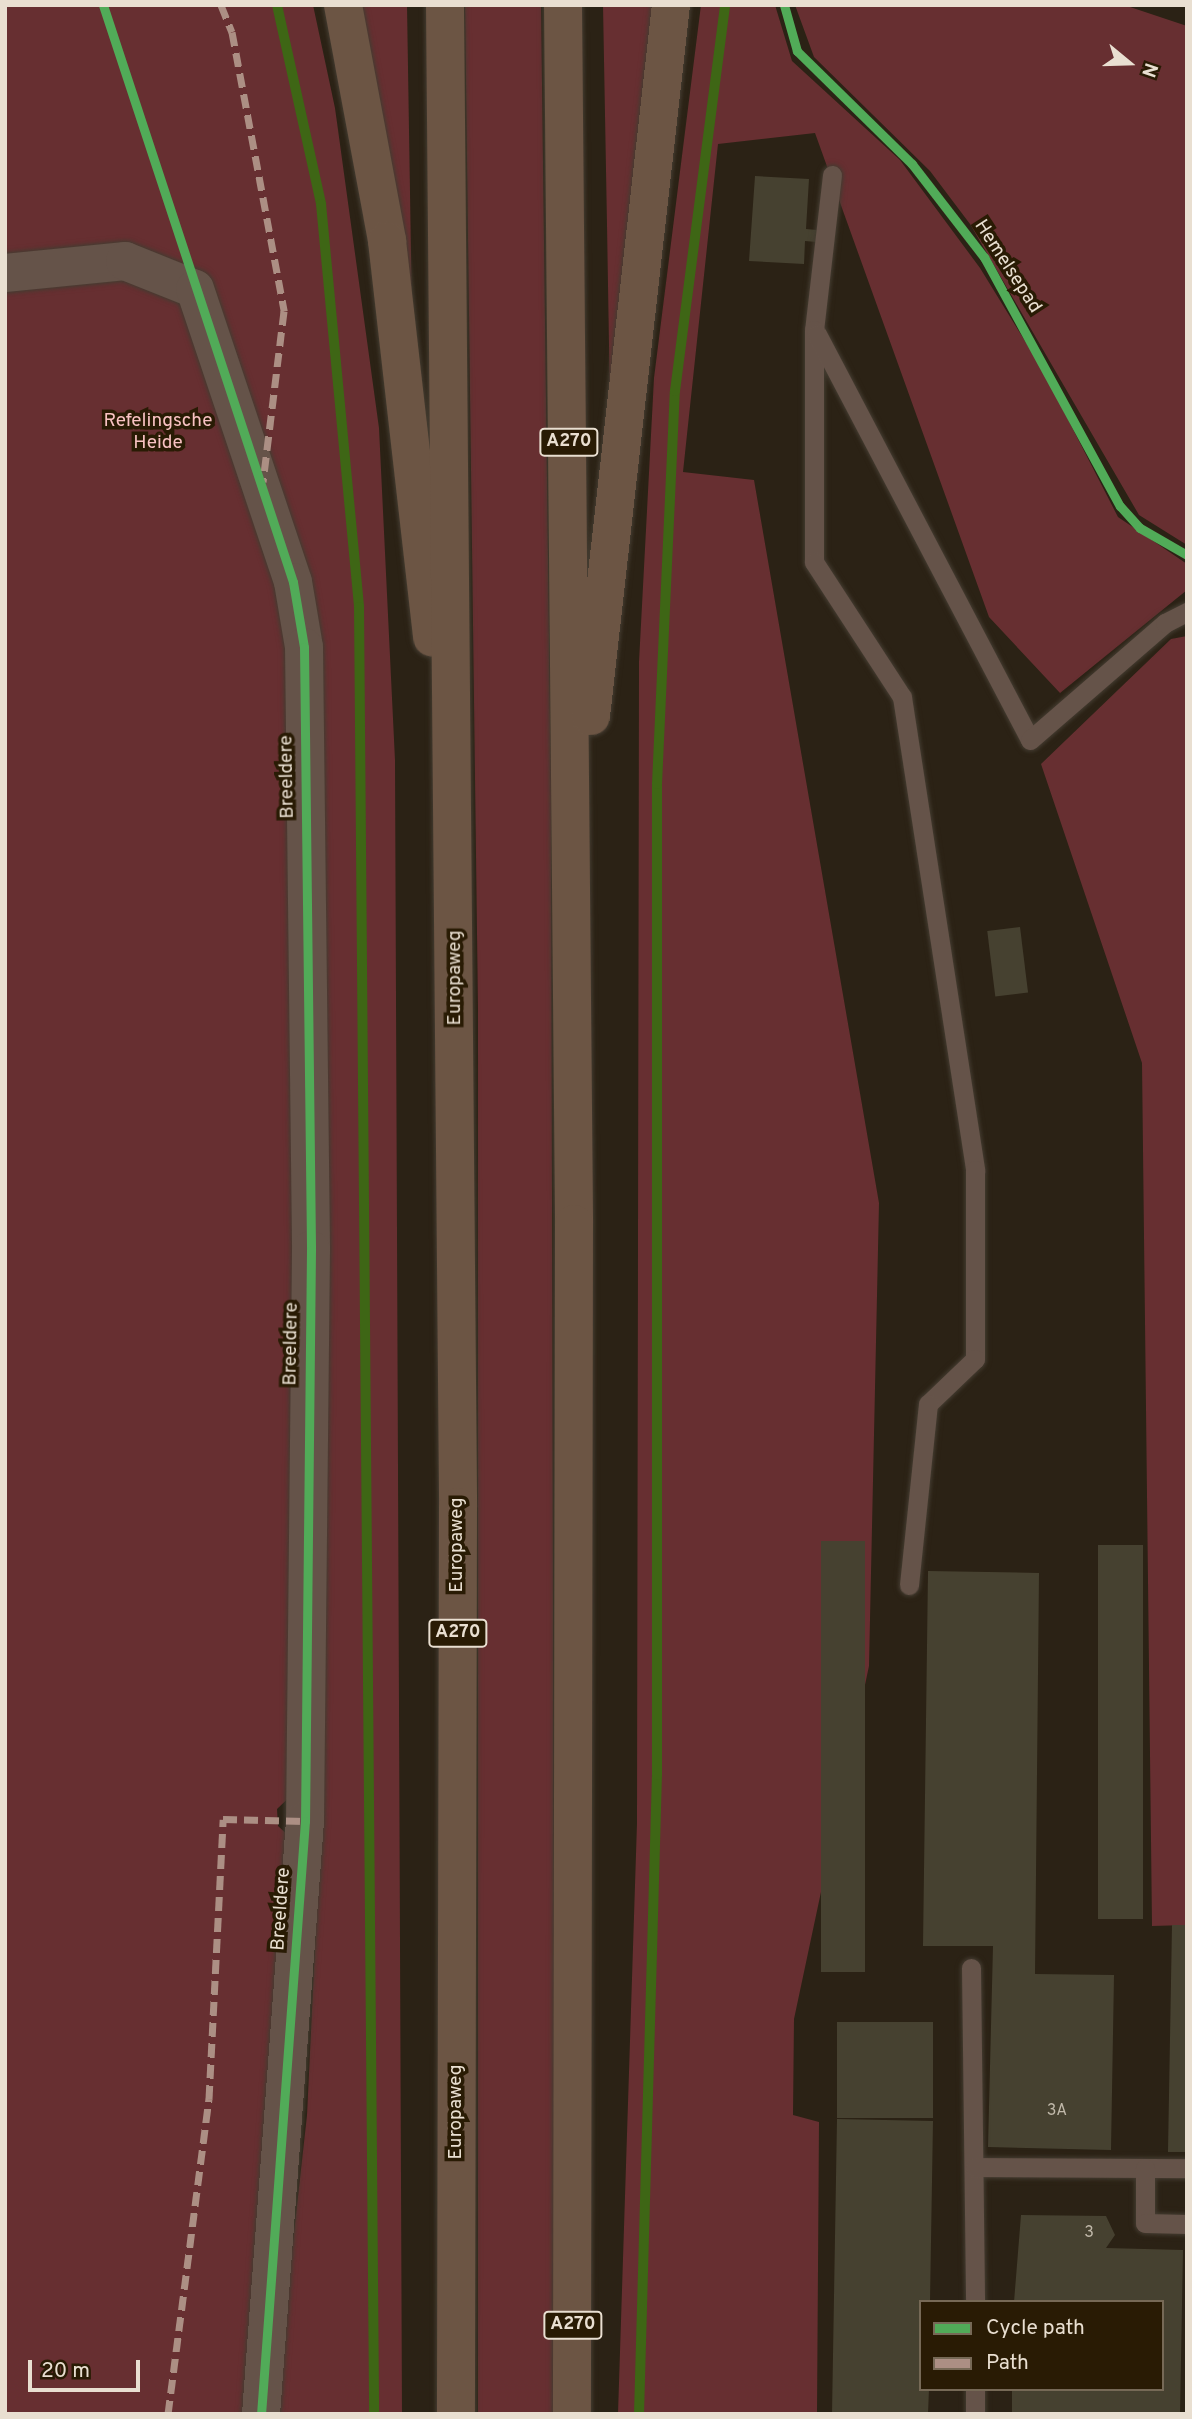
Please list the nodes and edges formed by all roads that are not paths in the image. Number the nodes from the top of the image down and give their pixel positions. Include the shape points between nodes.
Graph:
1 (343, 5) edge
2 (445, 5) edge
3 (563, 5) edge
4 (671, 5) edge
5 (832, 175) dead end
6 (5, 273) edge
7 (814, 330) junction
8 (1187, 612) edge
9 (455, 802) junction
10 (572, 879) junction
11 (909, 1584) dead end
12 (971, 1968) dead end
13 (975, 2166) junction
14 (1145, 2168) junction
15 (1187, 2168) edge
16 (1187, 2224) edge
17 (975, 2300) edge
18 (975, 2391) edge
19 (261, 2414) edge
20 (456, 2414) edge
21 (572, 2414) edge
22 (975, 2414) edge

1 - 9 highway, A270 via 387,241 405,441
2 - 9 highway, A270
3 - 10 highway, A270
4 - 10 highway, A270
5 - 7 lane
6 - 19 street, Breeldere via 125,261 195,289 292,582 304,647 311,1250 305,1821
7 - 8 lane via 1030,740 1165,623
7 - 11 lane via 814,562 902,697 975,1170 975,1359 928,1404
9 - 20 highway, Europaweg / A270
10 - 21 highway, A270
12 - 13 lane
13 - 14 lane
13 - 17 lane
14 - 15 lane
14 - 16 lane via 1145,2223
18 - 22 lane

